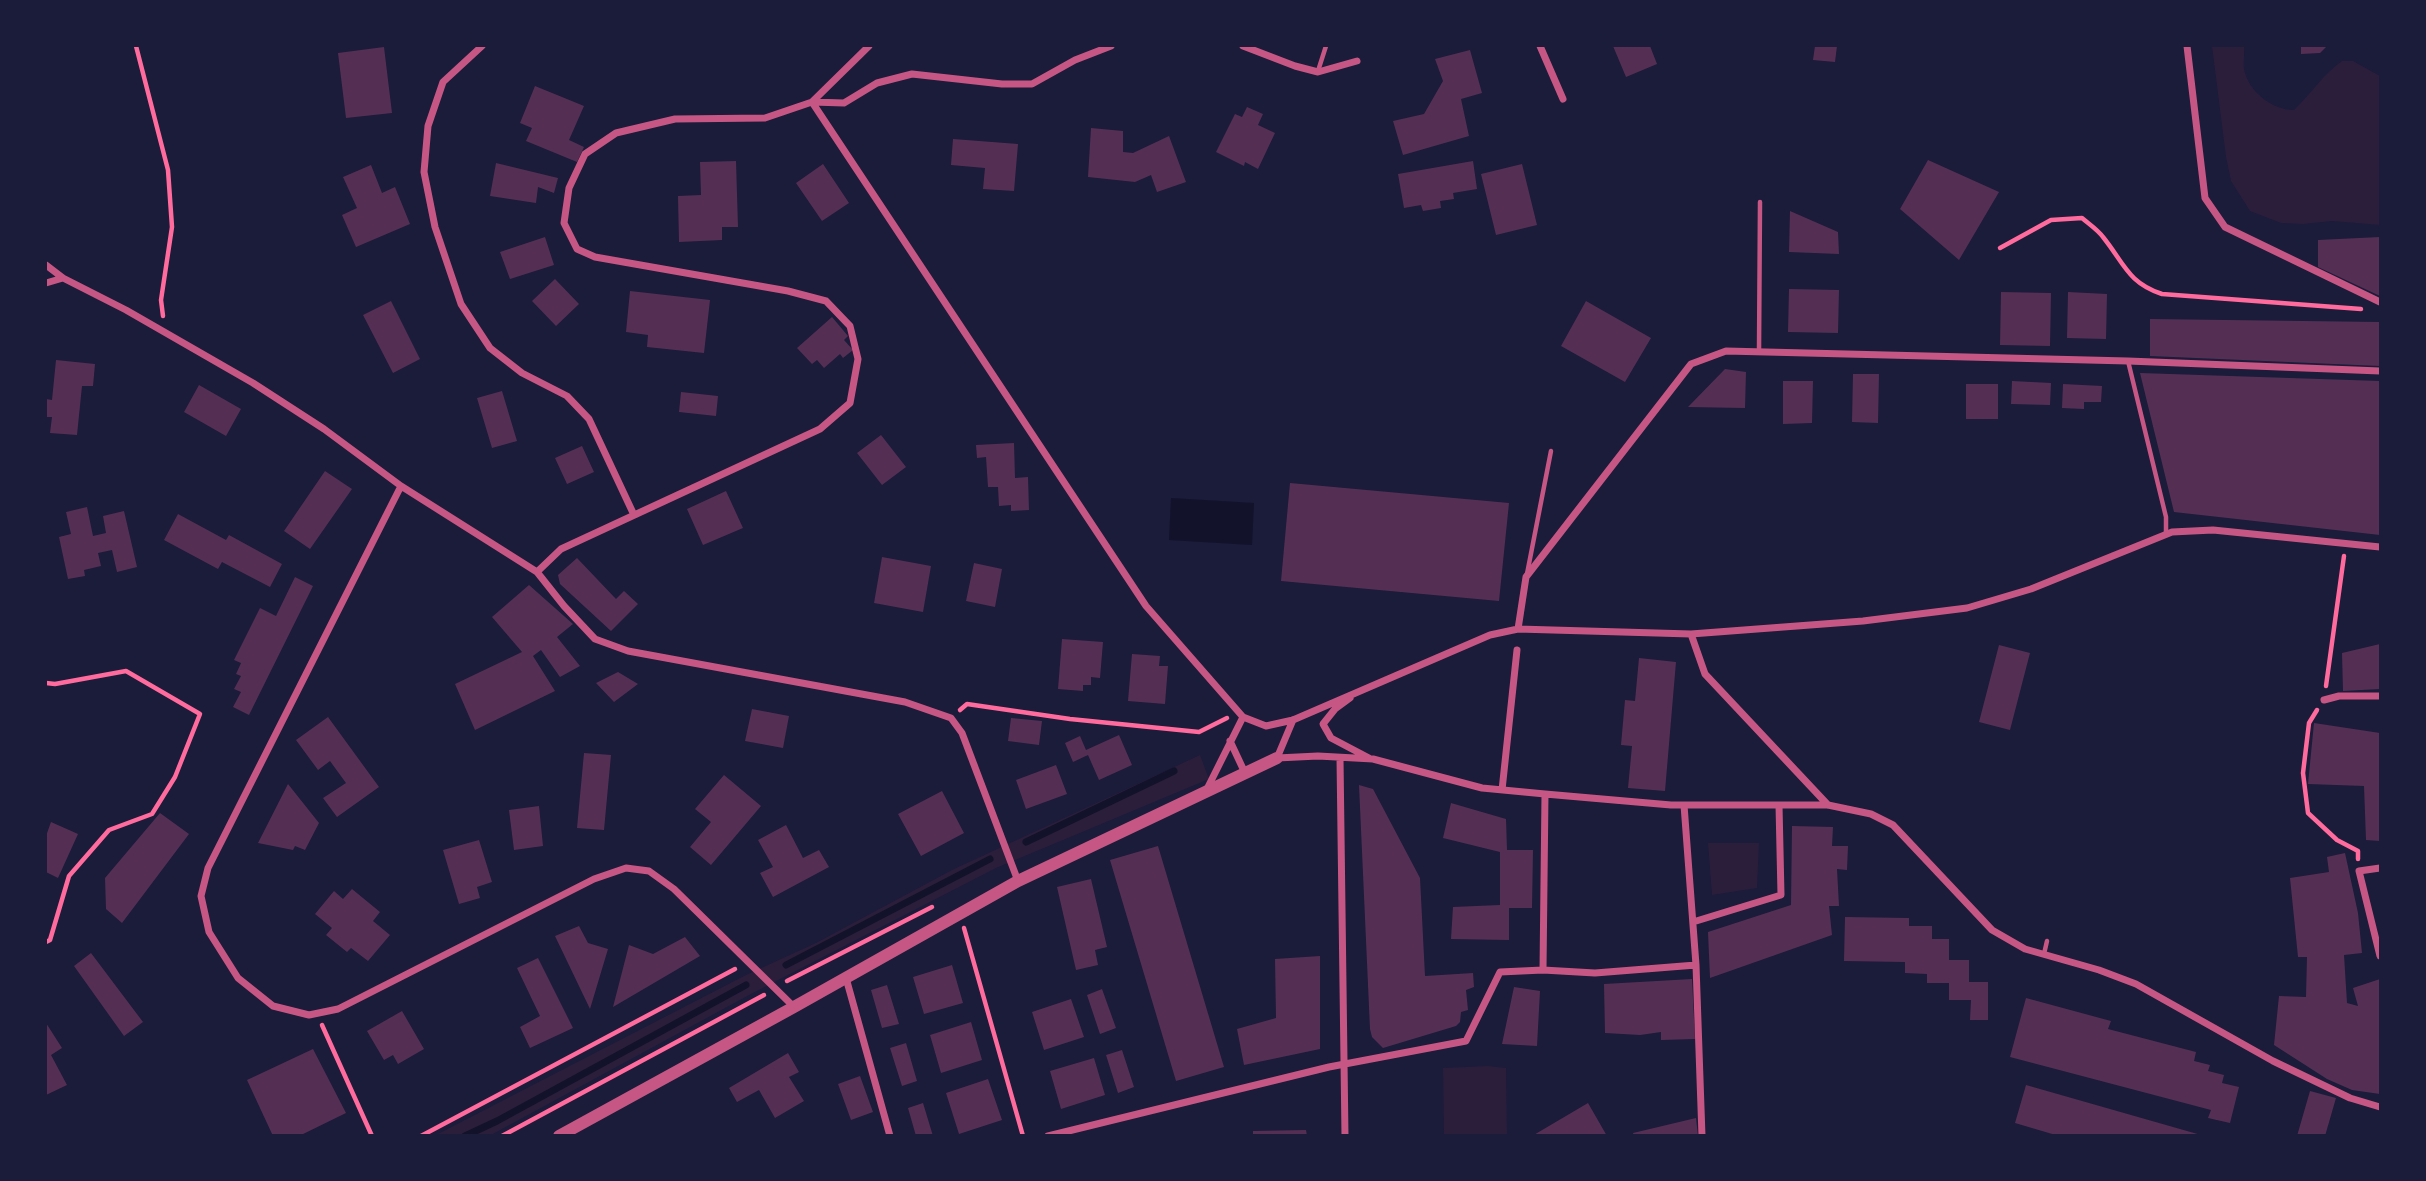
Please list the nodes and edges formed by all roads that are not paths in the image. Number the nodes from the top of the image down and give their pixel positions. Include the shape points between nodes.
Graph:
1 (482, 46) edge
2 (869, 46) edge
3 (1111, 46) edge
4 (1243, 46) edge
5 (1326, 46) edge
6 (1539, 46) edge
7 (2188, 46) edge
8 (1357, 61) dead end
9 (1318, 72) junction
10 (1563, 99) dead end
11 (812, 102) junction
12 (1760, 202) dead end
13 (46, 265) edge
14 (63, 278) junction
15 (46, 283) edge
16 (2381, 302) edge
17 (1759, 351) junction
18 (2128, 361) junction
19 (2381, 371) edge
20 (1550, 451) dead end
21 (401, 486) junction
22 (634, 515) junction
23 (2166, 534) junction
24 (2381, 547) edge
25 (537, 572) junction
26 (1526, 576) junction
27 (1518, 629) junction
28 (1691, 634) junction
29 (1517, 650) dead end
30 (1363, 689) junction
31 (2381, 696) edge
32 (2324, 699) road end
33 (1244, 717) junction
34 (1293, 720) junction
35 (1230, 741) junction
36 (1277, 758) junction
37 (1340, 758) junction
38 (1373, 759) junction
39 (1245, 773) junction
40 (1502, 790) junction
41 (1205, 793) junction
42 (1545, 794) junction
43 (1684, 805) junction
44 (1779, 805) junction
45 (1828, 805) junction
46 (2381, 868) edge
47 (1018, 881) junction
48 (1693, 922) junction
49 (2047, 941) dead end
50 (2044, 955) junction
51 (2381, 956) edge
52 (1696, 965) junction
53 (1543, 970) junction
54 (845, 978) junction
55 (794, 1007) junction
56 (1343, 1065) junction
57 (2381, 1107) edge
58 (559, 1136) edge
59 (890, 1136) edge
60 (1048, 1136) edge
61 (1345, 1136) edge
62 (1702, 1136) edge

1 - 22 street via 443,82 428,126 424,172 435,228 461,304 490,348 522,373 567,396 589,419
2 - 11 street
3 - 11 street via 1032,84 912,74 877,83 844,103
4 - 9 street
5 - 9 lane
6 - 10 street
7 - 16 street via 2206,198 2225,227
8 - 9 street
11 - 22 street via 765,118 675,119 616,133 585,154 569,188 564,223 577,249 628,265 788,291 826,302 850,326 858,359 850,403 820,429
11 - 33 street via 1146,606
12 - 17 lane
13 - 14 street
14 - 15 street
14 - 21 street via 253,383
17 - 18 street
17 - 26 street via 1726,351 1691,365
18 - 19 street
18 - 23 lane via 2166,517
20 - 26 lane
21 - 25 street
21 - 55 street via 208,868 201,896 209,933 238,978 273,1006 309,1015 338,1009 626,867 649,871 674,889
22 - 25 street via 561,549
23 - 24 street via 2213,530
23 - 28 street via 2031,589 1966,608
25 - 47 street via 587,631 611,646 905,702 951,718 962,733
26 - 27 street
27 - 28 street
27 - 30 street via 1490,635
28 - 45 street via 1705,674
29 - 40 street
30 - 34 street
30 - 38 street via 1323,724 1331,738
31 - 32 street
33 - 34 street via 1266,726
33 - 35 street
34 - 36 street
35 - 39 street
35 - 41 street
36 - 37 street
36 - 39 street
37 - 38 street
37 - 56 street
38 - 40 street
39 - 41 street
40 - 42 street
41 - 47 street
42 - 43 street
42 - 53 street
43 - 44 street
43 - 48 street
44 - 45 street
44 - 48 street via 1782,895
45 - 50 street via 1855,809 1893,825 1992,930
46 - 51 street via 2359,870
47 - 54 street
48 - 52 street
49 - 50 lane
50 - 57 street via 2136,984 2273,1061 2350,1098
52 - 53 street via 1595,973
52 - 62 street
53 - 56 street via 1500,972 1465,1041
54 - 55 street
54 - 59 street
55 - 58 street
56 - 60 street
56 - 61 street

